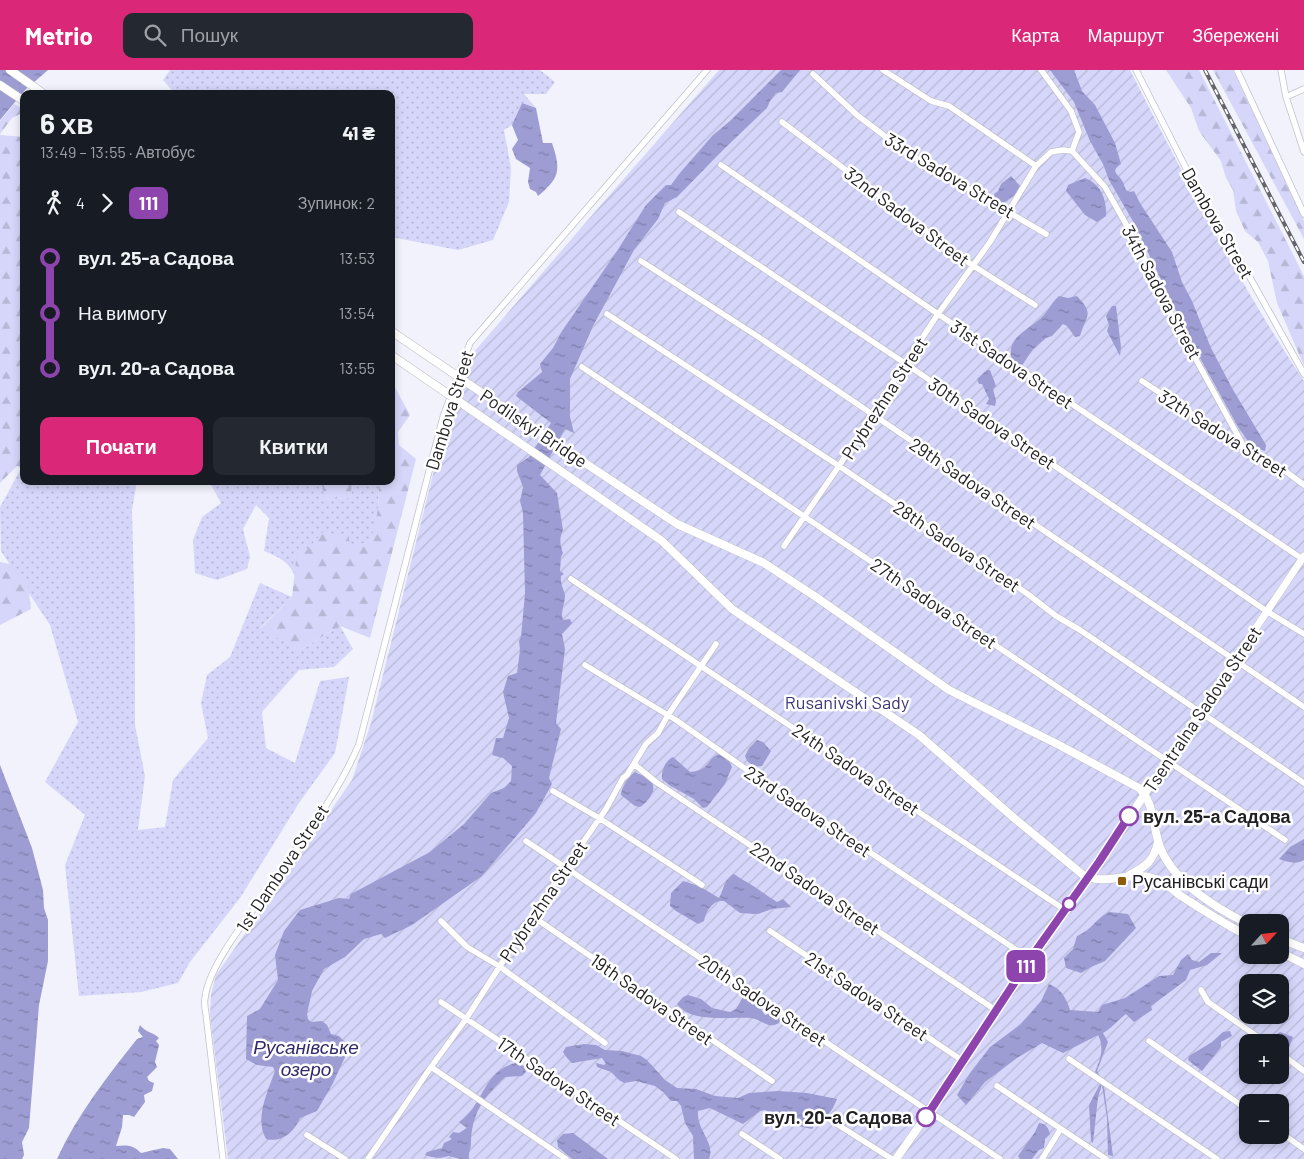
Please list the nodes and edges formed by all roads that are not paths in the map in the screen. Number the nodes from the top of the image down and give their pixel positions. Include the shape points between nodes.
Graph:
1 (10, 70) edge
2 (708, 70) edge
3 (883, 70) edge
4 (1041, 70) edge
5 (1136, 70) edge
6 (1237, 70) edge
7 (1281, 70) edge
8 (813, 74) dead end
9 (0, 84) edge
10 (1304, 89) edge
11 (38, 90) edge
12 (1286, 97) junction
13 (20, 98) edge
14 (782, 122) dead end
15 (1072, 151) junction
16 (1304, 151) edge
17 (721, 165) dead end
18 (1036, 166) junction
19 (679, 212) dead end
20 (1010, 212) junction
21 (1304, 214) edge
22 (1046, 234) dead end
23 (640, 261) dead end
24 (972, 266) junction
25 (1035, 305) dead end
26 (607, 314) dead end
27 (938, 314) junction
28 (395, 334) edge
29 (395, 358) edge
30 (906, 364) junction
31 (582, 367) dead end
32 (1304, 374) edge
33 (1142, 381) dead end
34 (872, 414) junction
35 (1255, 456) junction
36 (839, 466) junction
37 (1304, 485) edge
38 (805, 516) junction
39 (784, 546) dead end
40 (1303, 558) edge
41 (571, 579) dead end
42 (1268, 612) junction
43 (1304, 634) edge
44 (716, 644) dead end
45 (1235, 661) junction
46 (585, 664) dead end
47 (702, 666) junction
48 (1304, 707) edge
49 (1201, 711) junction
50 (668, 715) junction
51 (1168, 760) junction
52 (634, 764) junction
53 (348, 769) joint
54 (1304, 783) edge
55 (553, 791) dead end
56 (1145, 794) junction
57 (598, 818) junction
58 (1285, 840) dead end
59 (526, 841) dead end
60 (1158, 842) junction
61 (566, 866) junction
62 (1128, 876) junction
63 (1088, 878) junction
64 (702, 885) dead end
65 (1065, 910) junction
66 (532, 916) junction
67 (1239, 918) edge
68 (441, 921) dead end
69 (770, 931) dead end
70 (1239, 931) edge
71 (1289, 942) edge
72 (1304, 948) edge
73 (1289, 956) edge
74 (1030, 959) junction
75 (1304, 964) edge
76 (499, 966) junction
77 (1201, 990) dead end
78 (441, 1002) dead end
79 (997, 1011) junction
80 (466, 1019) junction
81 (1254, 1034) edge
82 (1149, 1041) dead end
83 (605, 1043) dead end
84 (1069, 1059) dead end
85 (1289, 1060) edge
86 (963, 1061) junction
87 (431, 1067) junction
88 (1304, 1071) edge
89 (772, 1081) dead end
90 (997, 1086) dead end
91 (1239, 1104) edge
92 (929, 1112) junction
93 (832, 1121) dead end
94 (1060, 1130) junction
95 (742, 1134) dead end
96 (307, 1135) dead end
97 (1289, 1138) edge
98 (1304, 1149) edge
99 (223, 1159) edge
100 (345, 1159) edge
101 (368, 1159) edge
102 (566, 1159) edge
103 (676, 1159) edge
104 (780, 1159) edge
105 (892, 1159) edge
106 (896, 1159) edge
107 (1000, 1159) edge
108 (1042, 1159) edge
109 (1106, 1159) edge
110 (1217, 1159) edge

1 - 11 main road
2 - 53 street, Dambova Street via 470,343 443,417 359,744
3 - 18 street via 931,101 949,106
4 - 15 street via 1071,110 1078,132
5 - 32 street, Dambova Street via 1216,225 1248,274
6 - 21 street
7 - 12 street
8 - 20 street, 33rd Sadova Street via 907,153
9 - 13 main road
10 - 12 street
12 - 16 street
14 - 24 street, 32nd Sadova Street
15 - 18 street, Prybrezhna Street via 1052,152
15 - 35 street, 34th Sadova Street via 1105,187 1243,445
17 - 27 street, 31st Sadova Street
18 - 20 street, Prybrezhna Street
19 - 30 street, 30th Sadova Street
20 - 22 street, 33rd Sadova Street
20 - 24 street, Prybrezhna Street
23 - 34 street, 29th Sadova Street
24 - 25 street, 32nd Sadova Street
24 - 27 street, Prybrezhna Street
26 - 36 street, 28th Sadova Street
27 - 30 street, Prybrezhna Street
27 - 40 street, 31st Sadova Street
28 - 56 main road, Podilskyi Bridge, bridge via 677,524 764,563 949,690 1059,745
29 - 63 main road, Podilskyi Bridge, bridge via 662,540 732,609 919,735
30 - 34 street, Prybrezhna Street
30 - 42 street, 30th Sadova Street
31 - 38 street, 27th Sadova Street
33 - 35 street, 32th Sadova Street
34 - 36 street, Prybrezhna Street
34 - 45 street, 29th Sadova Street
35 - 37 street, 32th Sadova Street
36 - 38 street, Prybrezhna Street
36 - 49 street, 28th Sadova Street via 1056,616
38 - 39 street, Prybrezhna Street
38 - 51 street, 27th Sadova Street
40 - 42 street, Tsentralna Sadova Street
41 - 47 street, 24th Sadova Street
42 - 43 street, 30th Sadova Street
42 - 45 street, Tsentralna Sadova Street
44 - 47 street, Prybrezhna Street
45 - 48 street, 29th Sadova Street
45 - 49 street, Tsentralna Sadova Street
46 - 50 street, 23rd Sadova Street
47 - 50 street, Prybrezhna Street
47 - 65 street, 24th Sadova Street
49 - 51 street, Tsentralna Sadova Street
49 - 54 street, 28th Sadova Street
50 - 52 street, Prybrezhna Street
50 - 74 street, 23rd Sadova Street
51 - 56 street, Tsentralna Sadova Street
51 - 58 street, 27th Sadova Street
52 - 57 street, Prybrezhna Street
52 - 79 street, 22nd Sadova Street via 656,782
53 - 99 street, 1st Dambova Street via 216,967 205,998
55 - 57 street
56 - 60 main road
56 - 63 main road, Tsentralna Sadova Street
57 - 61 street, Prybrezhna Street
57 - 64 street
59 - 61 street, 20th Sadova Street
60 - 62 main road via 1150,863
60 - 67 main road via 1173,870 1204,897
61 - 66 street, Prybrezhna Street
61 - 92 street, 20th Sadova Street
62 - 63 main road
62 - 70 main road via 1155,879
63 - 65 main road, Tsentralna Sadova Street
65 - 74 main road, Tsentralna Sadova Street
66 - 76 street, Prybrezhna Street
66 - 89 street, 19th Sadova Street
68 - 76 street via 467,947
69 - 86 street, 21st Sadova Street
71 - 72 main road
73 - 75 main road
74 - 79 main road, Tsentralna Sadova Street
76 - 80 street, Prybrezhna Street
76 - 83 street
77 - 81 street via 1208,1002
78 - 80 street, 17th Sadova Street
79 - 86 main road, Tsentralna Sadova Street
80 - 87 street, Prybrezhna Street
80 - 103 street, 17th Sadova Street
82 - 91 street
84 - 110 street
85 - 88 street
86 - 92 main road, Tsentralna Sadova Street
87 - 101 street, Prybrezhna Street
87 - 102 street
90 - 94 street
92 - 106 main road, Tsentralna Sadova Street
92 - 107 street, 20th Sadova Street
93 - 105 street
94 - 108 street
94 - 109 street
95 - 104 street
96 - 100 street
97 - 98 street

